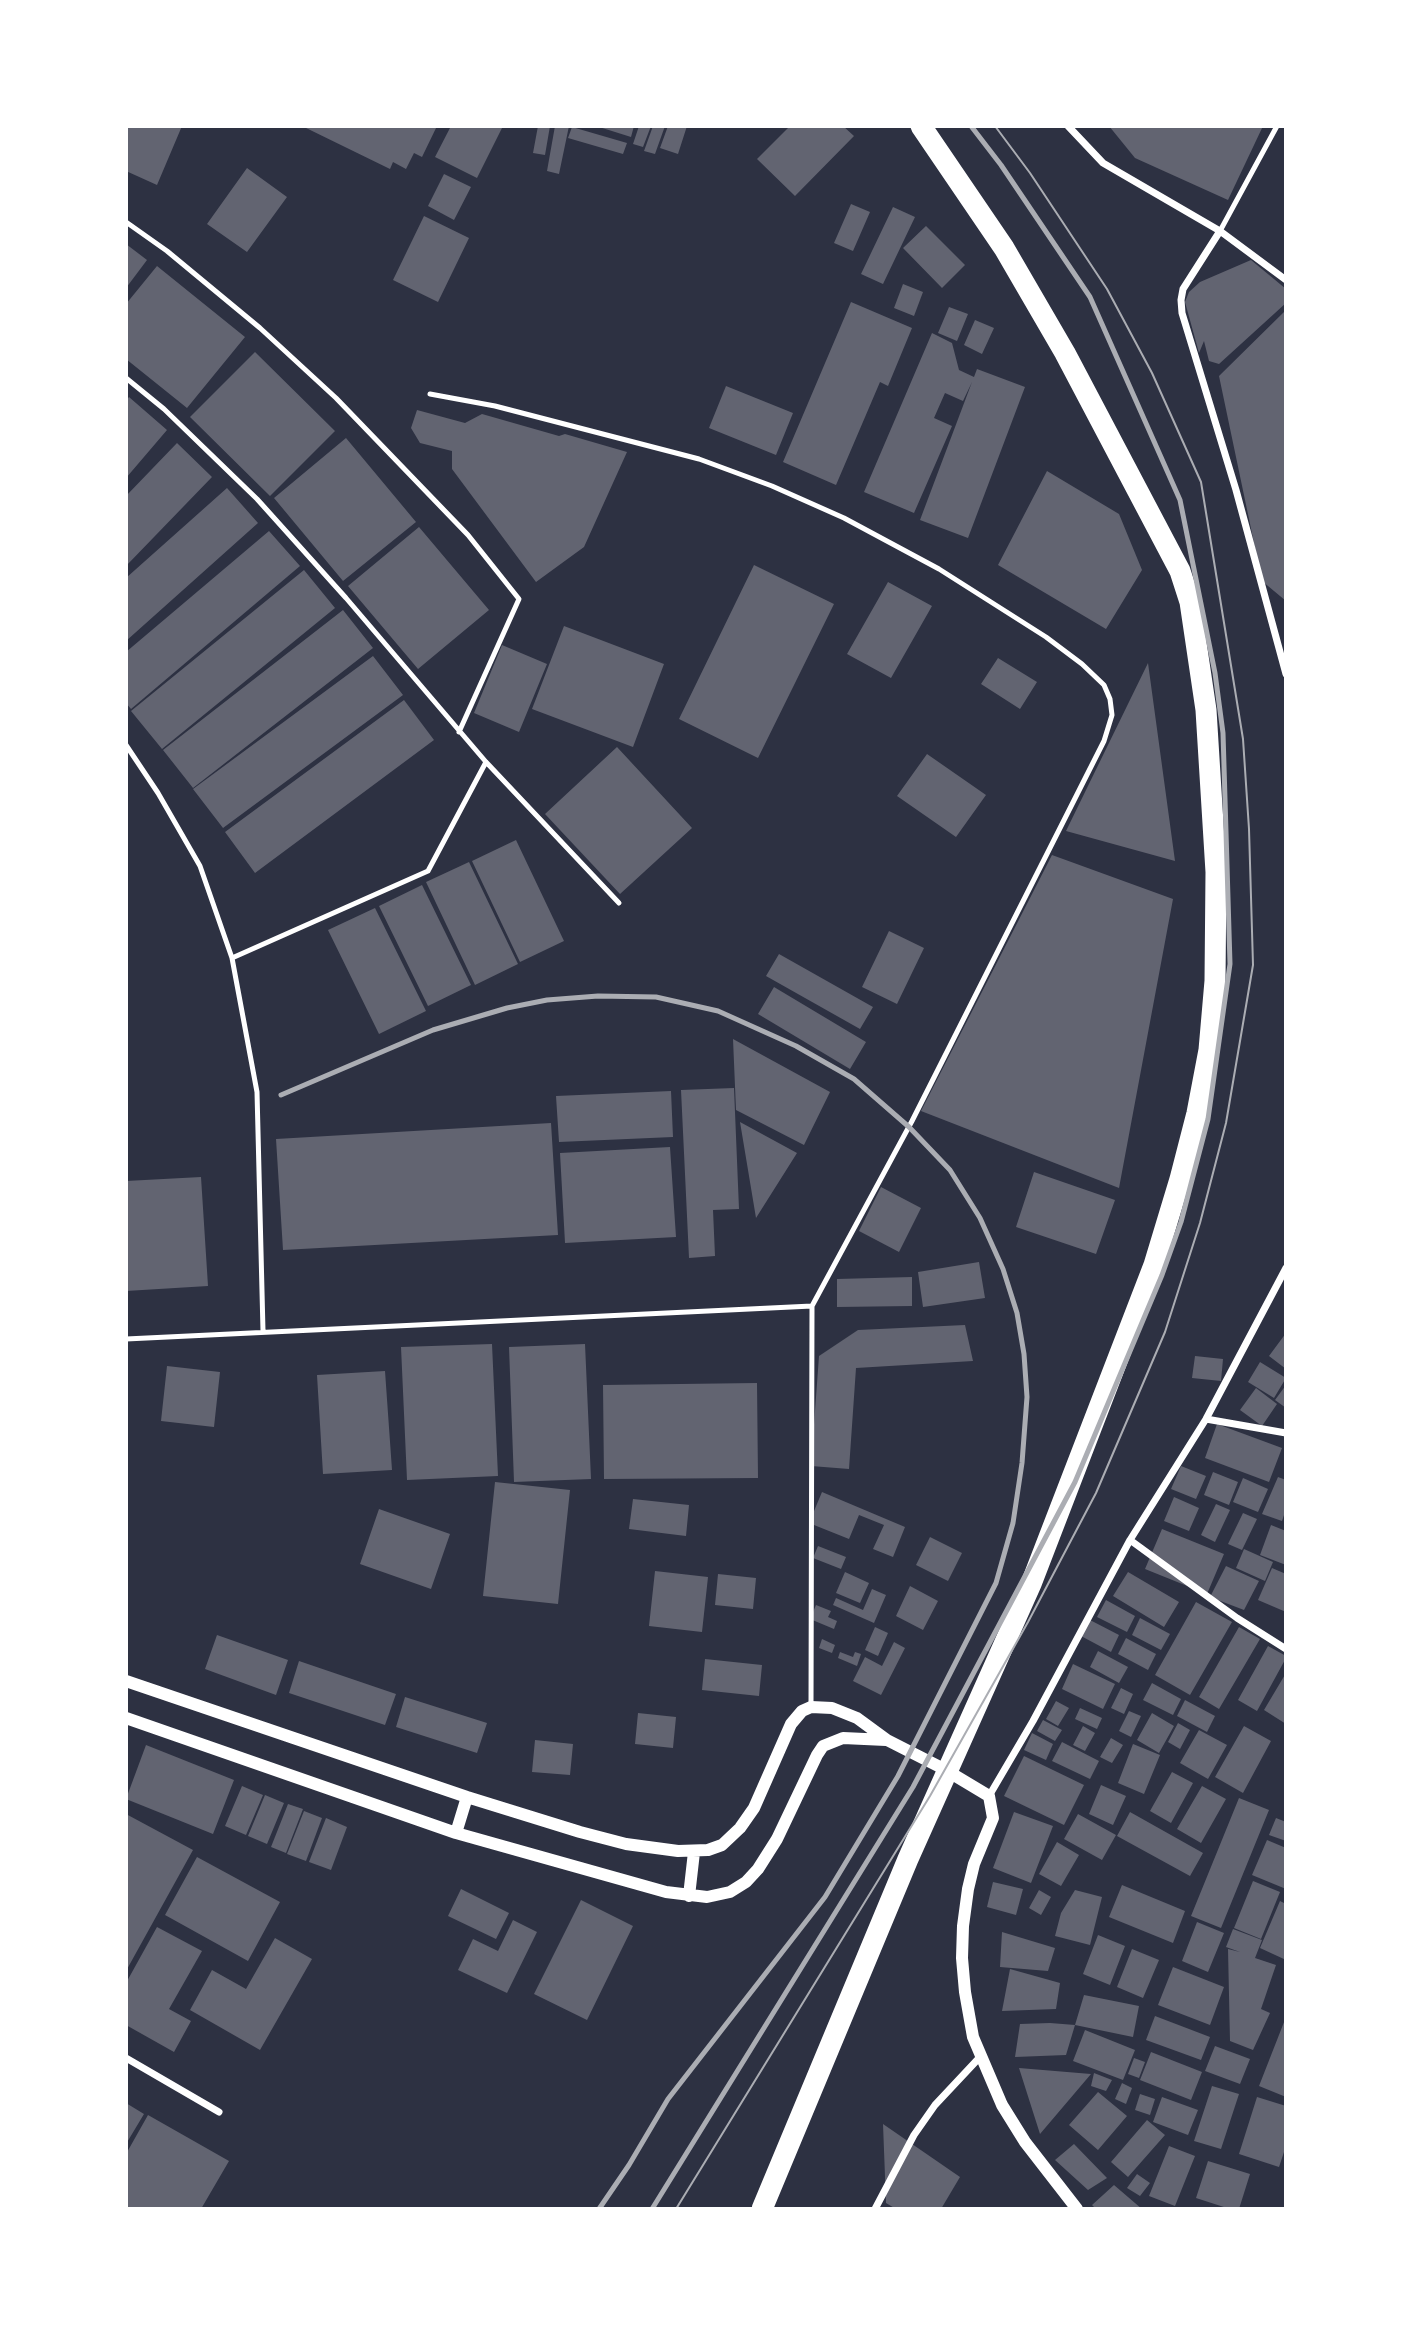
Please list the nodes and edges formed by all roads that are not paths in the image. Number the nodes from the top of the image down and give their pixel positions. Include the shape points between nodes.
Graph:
1 (921, 126) edge
2 (1068, 126) edge
3 (1278, 126) edge
4 (126, 222) edge
5 (1220, 231) junction
6 (1286, 280) edge
7 (126, 378) edge
8 (430, 394) dead end
9 (1286, 668) edge
10 (1286, 674) edge
11 (459, 732) junction
12 (126, 745) edge
13 (486, 762) junction
14 (619, 903) dead end
15 (232, 958) junction
16 (1286, 1268) edge
17 (812, 1306) junction
18 (262, 1331) junction
19 (126, 1339) edge
20 (1206, 1419) junction
21 (1286, 1433) edge
22 (1130, 1540) junction
23 (1286, 1649) edge
24 (126, 1681) edge
25 (811, 1707) junction
26 (126, 1718) edge
27 (887, 1740) junction
28 (989, 1796) junction
29 (467, 1797) junction
30 (456, 1833) junction
31 (694, 1852) junction
32 (689, 1896) junction
33 (980, 2057) junction
34 (126, 2059) edge
35 (219, 2112) dead end
36 (762, 2209) edge
37 (875, 2209) edge
38 (1077, 2209) edge

1 - 36 highway via 1004,248 1065,353 1180,572 1190,602 1206,710 1216,872 1215,981 1197,1113 1154,1265 1031,1584 908,1859
2 - 5 street via 1103,163
3 - 5 lane
4 - 11 lane via 260,328 336,398 468,535 519,599
5 - 6 street
5 - 9 street via 1183,289 1182,313
7 - 11 lane via 257,499
8 - 17 lane via 698,459 844,518 939,569 1046,637 1104,685 1110,699 1112,715 1104,741 912,1121
9 - 10 street
11 - 13 lane
12 - 15 lane via 200,866
13 - 14 lane
13 - 15 lane via 428,871
15 - 18 lane via 257,1092
16 - 20 street
17 - 18 lane
17 - 25 lane
18 - 19 lane
20 - 21 street
20 - 22 street
22 - 23 street
22 - 28 street
24 - 29 street
25 - 27 street via 832,1708 857,1718
25 - 31 street via 791,1724 754,1808 740,1828 722,1845
26 - 30 street
27 - 28 street
27 - 32 street via 843,1738 823,1746 758,1869 730,1892
28 - 33 street via 993,1818 968,1889 962,1958
29 - 30 street
29 - 31 street via 626,1844
30 - 32 street
31 - 32 street
33 - 37 street via 914,2134
33 - 38 street via 1025,2142
34 - 35 street

